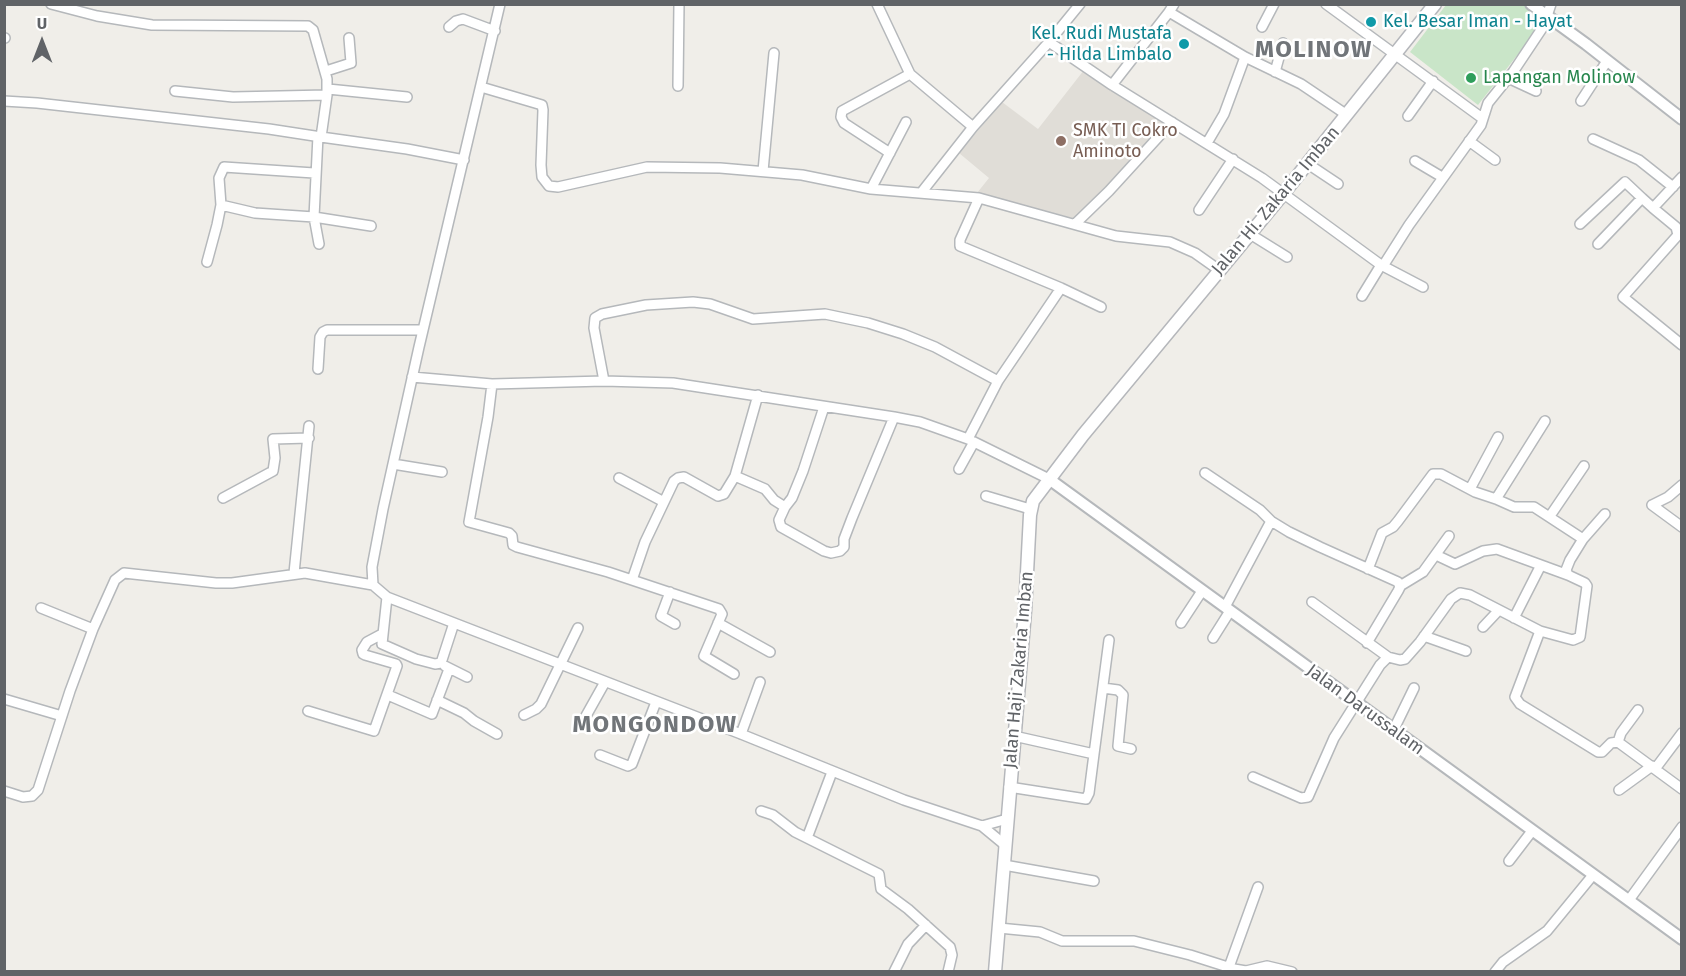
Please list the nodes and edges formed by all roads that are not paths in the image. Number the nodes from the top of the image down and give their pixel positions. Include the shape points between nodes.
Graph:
1 (51, 4) edge
2 (500, 4) edge
3 (679, 4) edge
4 (877, 4) edge
5 (1080, 4) edge
6 (1274, 4) edge
7 (1326, 4) edge
8 (1435, 4) edge
9 (1531, 4) edge
10 (1551, 4) edge
11 (1172, 8) edge
12 (1548, 17) junction
13 (449, 27) dead end
14 (1262, 27) dead end
15 (495, 31) junction
16 (349, 38) dead end
17 (1049, 42) junction
18 (1283, 43) dead end
19 (774, 52) dead end
20 (1396, 54) junction
21 (1245, 57) junction
22 (1607, 61) junction
23 (326, 71) junction
24 (1275, 72) junction
25 (910, 74) junction
26 (1508, 78) junction
27 (1433, 81) junction
28 (1112, 85) junction
29 (678, 86) dead end
30 (481, 87) junction
31 (175, 91) dead end
32 (1536, 91) dead end
33 (327, 92) junction
34 (407, 97) dead end
35 (4, 101) edge
36 (1581, 101) dead end
37 (1347, 115) junction
38 (1408, 116) dead end
39 (1482, 118) junction
40 (1682, 119) edge
41 (906, 122) dead end
42 (1172, 122) junction
43 (973, 127) junction
44 (320, 136) junction
45 (1593, 139) dead end
46 (1469, 141) junction
47 (1207, 143) junction
48 (890, 153) junction
49 (1233, 159) junction
50 (464, 160) junction
51 (1495, 160) dead end
52 (1415, 161) dead end
53 (1308, 164) junction
54 (763, 171) junction
55 (314, 173) junction
56 (1442, 177) junction
57 (1682, 177) edge
58 (1338, 184) dead end
59 (1673, 187) junction
60 (871, 189) junction
61 (921, 193) junction
62 (1284, 194) junction
63 (979, 198) junction
64 (1642, 198) junction
65 (221, 205) junction
66 (1653, 208) junction
67 (1199, 210) dead end
68 (314, 217) junction
69 (1075, 224) junction
70 (1580, 224) dead end
71 (371, 226) dead end
72 (1250, 234) junction
73 (319, 244) dead end
74 (1598, 244) dead end
75 (1287, 257) dead end
76 (207, 262) dead end
77 (1382, 265) junction
78 (1219, 270) junction
79 (1423, 287) dead end
80 (1061, 288) junction
81 (1362, 296) dead end
82 (1101, 307) dead end
83 (423, 330) junction
84 (1682, 345) edge
85 (318, 369) dead end
86 (413, 374) junction
87 (604, 381) junction
88 (998, 381) junction
89 (492, 384) junction
90 (758, 395) junction
91 (1115, 398) joint
92 (824, 407) junction
93 (894, 417) junction
94 (1545, 421) dead end
95 (309, 426) dead end
96 (1498, 437) dead end
97 (309, 438) junction
98 (971, 441) junction
99 (393, 464) junction
100 (1584, 466) dead end
101 (959, 469) dead end
102 (442, 472) dead end
103 (1205, 473) dead end
104 (735, 476) junction
105 (619, 478) dead end
106 (1049, 479) junction
107 (1682, 484) edge
108 (1470, 489) junction
109 (986, 496) dead end
110 (223, 498) dead end
111 (1496, 499) junction
112 (664, 502) junction
113 (785, 507) junction
114 (1030, 509) junction
115 (1605, 514) dead end
116 (1550, 516) junction
117 (1271, 521) junction
118 (1682, 527) edge
119 (1449, 536) dead end
120 (1583, 539) junction
121 (1436, 555) junction
122 (1541, 564) junction
123 (1368, 569) junction
124 (294, 573) junction
125 (1568, 575) junction
126 (632, 580) junction
127 (373, 585) junction
128 (1400, 586) junction
129 (1202, 591) junction
130 (670, 592) junction
131 (387, 597) junction
132 (1312, 602) dead end
133 (41, 608) dead end
134 (1228, 609) junction
135 (1498, 610) junction
136 (1514, 618) junction
137 (454, 623) junction
138 (718, 623) junction
139 (675, 624) dead end
140 (1181, 624) dead end
141 (1483, 627) dead end
142 (578, 628) dead end
143 (93, 629) junction
144 (1540, 631) junction
145 (382, 634) junction
146 (1424, 636) junction
147 (1213, 638) dead end
148 (1109, 640) dead end
149 (1367, 643) junction
150 (1466, 651) dead end
151 (770, 652) dead end
152 (1388, 657) junction
153 (441, 663) junction
154 (560, 664) junction
155 (449, 669) junction
156 (734, 674) dead end
157 (467, 677) dead end
158 (605, 682) junction
159 (760, 682) dead end
160 (1103, 688) junction
161 (1414, 688) dead end
162 (388, 695) junction
163 (4, 699) edge
164 (437, 700) junction
165 (656, 702) junction
166 (1355, 703) junction
167 (1638, 710) dead end
168 (308, 711) dead end
169 (524, 715) dead end
170 (62, 716) junction
171 (582, 723) dead end
172 (1394, 731) junction
173 (1682, 733) edge
174 (497, 734) dead end
175 (741, 734) junction
176 (1014, 736) junction
177 (1618, 742) junction
178 (1131, 749) dead end
179 (1094, 754) junction
180 (600, 755) dead end
181 (1654, 767) junction
182 (832, 772) junction
183 (1253, 777) dead end
184 (1010, 787) junction
185 (1682, 789) edge
186 (1619, 790) dead end
187 (4, 791) edge
188 (761, 811) dead end
189 (1007, 819) junction
190 (982, 826) junction
191 (1682, 827) edge
192 (1532, 831) junction
193 (807, 838) junction
194 (1005, 845) junction
195 (1509, 861) dead end
196 (1004, 865) junction
197 (1593, 875) junction
198 (1095, 881) dead end
199 (1258, 887) dead end
200 (1629, 900) junction
201 (926, 925) junction
202 (999, 928) junction
203 (1682, 939) edge
204 (1229, 967) junction
205 (894, 972) edge
206 (948, 972) edge
207 (995, 972) edge
208 (1292, 972) edge
209 (1494, 972) edge

1 - 23 street via 152,25 308,26 313,30
2 - 15 street
3 - 29 street
4 - 25 street
5 - 17 street
6 - 14 street
7 - 20 street
8 - 20 main road, Jalan Hi. Zakaria Imban
9 - 12 street
10 - 12 street
11 - 21 street
11 - 28 street
12 - 22 street
12 - 26 street
13 - 15 street via 463,19
15 - 30 street
16 - 23 street via 351,63
17 - 28 street
17 - 43 street
18 - 24 street
19 - 54 street
20 - 27 street
20 - 37 main road, Jalan Hi. Zakaria Imban
21 - 24 street
21 - 47 street via 1224,114
22 - 36 street
22 - 40 street
23 - 33 street
24 - 37 street via 1301,84
25 - 43 street
25 - 48 street via 842,111 844,123
26 - 32 street
26 - 39 street via 1488,103
27 - 38 street
27 - 39 street
28 - 42 street
30 - 50 street
30 - 54 street via 542,105 540,165 549,186 647,167
31 - 33 street via 232,97
33 - 34 street
33 - 44 street
35 - 44 street
37 - 53 main road, Jalan Hi. Zakaria Imban
39 - 46 street
41 - 48 street
42 - 47 street
42 - 69 street
43 - 61 street
44 - 50 street
44 - 55 street
45 - 59 street via 1639,160
46 - 51 street
46 - 56 street
47 - 49 street
48 - 60 street
49 - 62 street
49 - 67 street
50 - 83 street
52 - 56 street
53 - 58 street
53 - 62 main road, Jalan Hi. Zakaria Imban
54 - 60 street
55 - 65 street via 224,167 219,178
55 - 68 street
56 - 77 street
57 - 59 street
59 - 66 street
60 - 61 street
61 - 63 street
62 - 72 main road, Jalan Hi. Zakaria Imban
62 - 77 street
63 - 69 street
63 - 80 street via 960,246
64 - 66 street
64 - 70 street via 1625,182
64 - 74 street
65 - 68 street via 255,213
65 - 76 street
66 - 84 street via 1676,227 1678,235 1623,297
68 - 71 street
68 - 73 street
69 - 78 street via 1116,236 1181,245
72 - 75 street
72 - 78 main road, Jalan Hi. Zakaria Imban
77 - 79 street
77 - 81 street
78 - 91 main road, Jalan Hi. Zakaria Imban
80 - 82 street
80 - 88 street
83 - 85 street via 327,330 320,337
83 - 86 street
86 - 89 street
86 - 99 street
87 - 88 street via 595,318 646,305 693,302 753,319 825,314 868,323 935,347
87 - 89 street
87 - 90 street via 673,383
88 - 98 street
89 - 126 street via 469,522 509,533 517,547
90 - 92 street
90 - 104 street
91 - 106 main road, Jalan Haji Zakaria Imban
92 - 93 street
92 - 113 street via 803,471
93 - 98 street
93 - 113 street via 842,550 824,551 781,527 779,520
94 - 111 street
95 - 97 street
96 - 108 street
97 - 110 street via 273,439 273,471
97 - 124 street
98 - 101 street
98 - 106 street
99 - 102 street
99 - 127 street via 372,567
100 - 116 street
103 - 117 street
104 - 112 street via 721,496 690,479 678,478
104 - 113 street via 765,489
105 - 112 street
106 - 114 main road, Jalan Haji Zakaria Imban
106 - 129 street, Jalan Darussalam
107 - 118 street via 1652,505
108 - 111 street
108 - 123 street via 1441,474 1433,474 1398,521 1382,533
109 - 114 street
111 - 116 street via 1514,507 1534,507
112 - 126 street
114 - 176 main road, Jalan Haji Zakaria Imban
115 - 120 street
116 - 120 street
117 - 123 street
117 - 134 street
119 - 121 street
120 - 125 street via 1570,560
121 - 122 street via 1455,564 1497,549
121 - 128 street via 1422,572
122 - 125 street
122 - 136 street
123 - 128 street
124 - 127 street
124 - 143 street via 216,583 124,573 115,580
125 - 144 street via 1587,586 1580,637 1573,640
126 - 130 street
127 - 131 street
128 - 149 street
129 - 134 street, Jalan Darussalam
129 - 140 street
130 - 138 street via 719,609 722,614
130 - 139 street via 661,616
131 - 137 street
131 - 145 street
132 - 149 street
133 - 143 street
134 - 147 street
134 - 166 street, Jalan Darussalam
135 - 136 street
135 - 141 street
135 - 146 street via 1460,593 1451,599
136 - 144 street
137 - 153 street
137 - 154 street
138 - 151 street
138 - 156 street via 704,656
142 - 154 street
143 - 170 street
144 - 177 street via 1516,700 1598,752
145 - 153 street via 382,644 416,659
145 - 162 street via 367,642 362,650 365,655 396,664
146 - 150 street
146 - 152 street via 1402,660
148 - 160 street
149 - 152 street
152 - 166 street
153 - 155 street
154 - 158 street
154 - 169 street via 541,705
155 - 157 street
155 - 164 street
158 - 165 street
158 - 171 street
159 - 175 street
160 - 178 street via 1118,690 1123,695 1118,746
160 - 179 street
161 - 172 street
162 - 164 street via 429,714
162 - 168 street via 374,731
163 - 170 street
164 - 174 street
165 - 175 street
165 - 180 street via 632,764 628,766
166 - 172 street, Jalan Darussalam
166 - 183 street via 1334,738 1308,797 1301,798
167 - 177 street
170 - 187 street via 38,790 23,797
172 - 192 street, Jalan Darussalam
173 - 181 street
175 - 182 street
176 - 179 street
176 - 184 main road, Jalan Haji Zakaria Imban
177 - 181 street
179 - 184 street via 1086,799
181 - 185 street
181 - 186 street
182 - 190 street
182 - 193 street
184 - 189 main road, Jalan Haji Zakaria Imban
188 - 193 street
189 - 190 street
189 - 194 main road, Jalan Haji Zakaria Imban
190 - 194 street
191 - 200 street
192 - 195 street
192 - 197 street, Jalan Darussalam
193 - 201 street via 876,872 881,889
194 - 196 main road, Jalan Haji Zakaria Imban
196 - 198 street
196 - 202 main road, Jalan Haji Zakaria Imban
197 - 200 street, Jalan Darussalam
197 - 209 street via 1547,931
199 - 204 street
200 - 203 street, Jalan Darussalam
201 - 205 street via 909,944
201 - 206 street via 950,947
202 - 204 street via 1040,932 1062,941 1148,943
202 - 207 main road, Jalan Haji Zakaria Imban
204 - 208 street via 1246,971 1267,966

